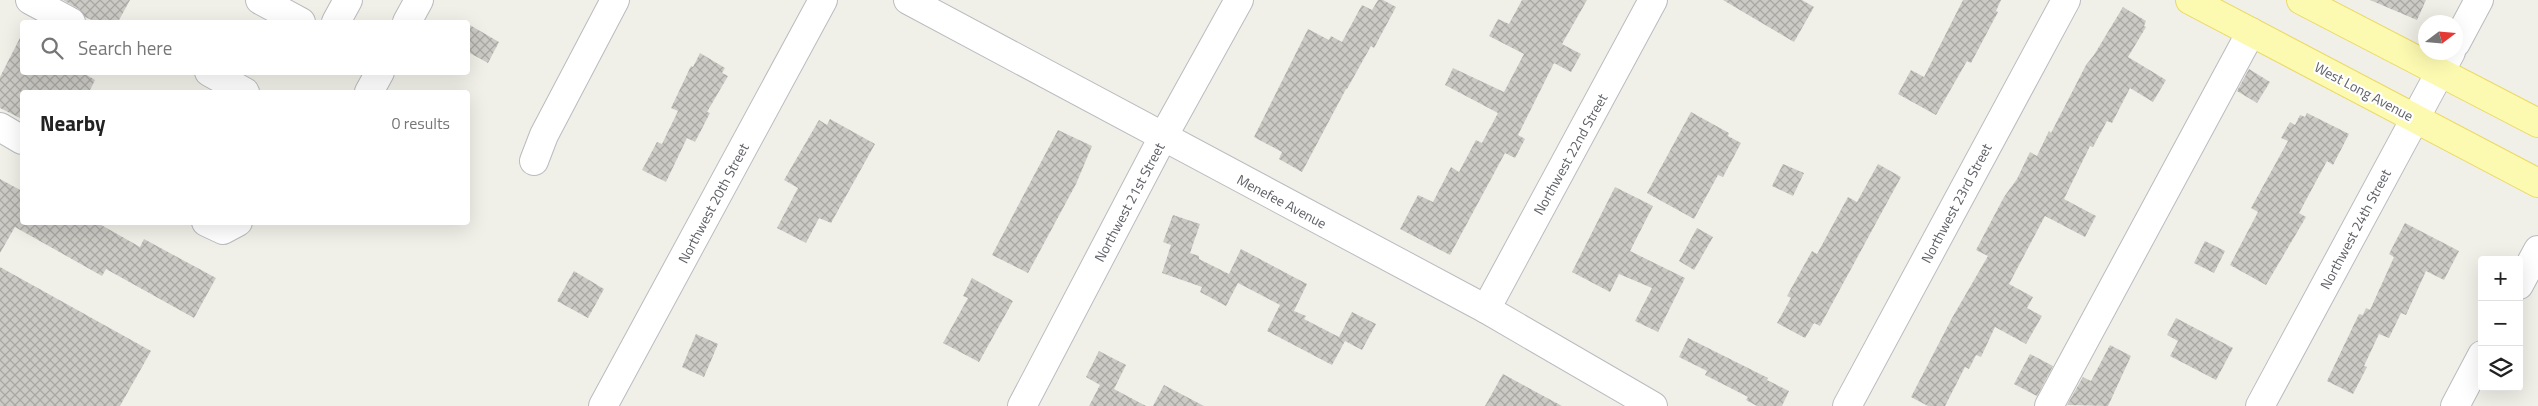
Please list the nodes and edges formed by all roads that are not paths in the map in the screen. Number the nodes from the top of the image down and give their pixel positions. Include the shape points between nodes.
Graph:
1 (30, 0) edge
2 (260, 0) edge
3 (348, 0) edge
4 (419, 0) edge
5 (615, 0) edge
6 (823, 0) edge
7 (908, 0) edge
8 (1239, 0) edge
9 (1654, 0) edge
10 (2066, 0) edge
11 (2190, 0) edge
12 (2301, 0) edge
13 (2479, 0) edge
14 (67, 20) edge
15 (298, 20) edge
16 (337, 20) edge
17 (408, 20) edge
18 (2463, 30) edge
19 (2251, 32) junction
20 (2446, 62) edge
21 (215, 75) edge
22 (378, 75) edge
23 (242, 90) edge
24 (370, 90) edge
25 (2415, 118) junction
26 (2538, 123) edge
27 (0, 127) edge
28 (1163, 137) junction
29 (20, 139) edge
30 (534, 161) dead end
31 (2538, 183) edge
32 (212, 225) edge
33 (232, 225) edge
34 (2538, 250) edge
35 (2523, 278) edge
36 (1486, 308) junction
37 (2478, 363) edge
38 (1643, 404) edge
39 (604, 406) edge
40 (1022, 406) edge
41 (1847, 406) edge
42 (2049, 406) edge
43 (2260, 406) edge
44 (2455, 406) edge

1 - 14 street
2 - 15 street
3 - 16 street
4 - 17 street
5 - 30 street via 544,135
6 - 39 street, Northwest 20th Street
7 - 28 street, Menefee Avenue
8 - 28 street, Northwest 21st Street
9 - 36 street, Northwest 22nd Street
10 - 41 street, Northwest 23rd Street
11 - 19 main road, West Long Avenue
12 - 20 main road
13 - 18 street
19 - 25 main road, West Long Avenue
19 - 42 street
20 - 25 street, Northwest 24th Street
20 - 26 main road
21 - 23 street
22 - 24 street
25 - 31 main road, West Long Avenue
25 - 43 street, Northwest 24th Street
27 - 29 street
28 - 36 street, Menefee Avenue
28 - 40 street, Northwest 21st Street
32 - 33 street via 223,230
34 - 35 street
36 - 38 street, Menefee Avenue
37 - 44 street

